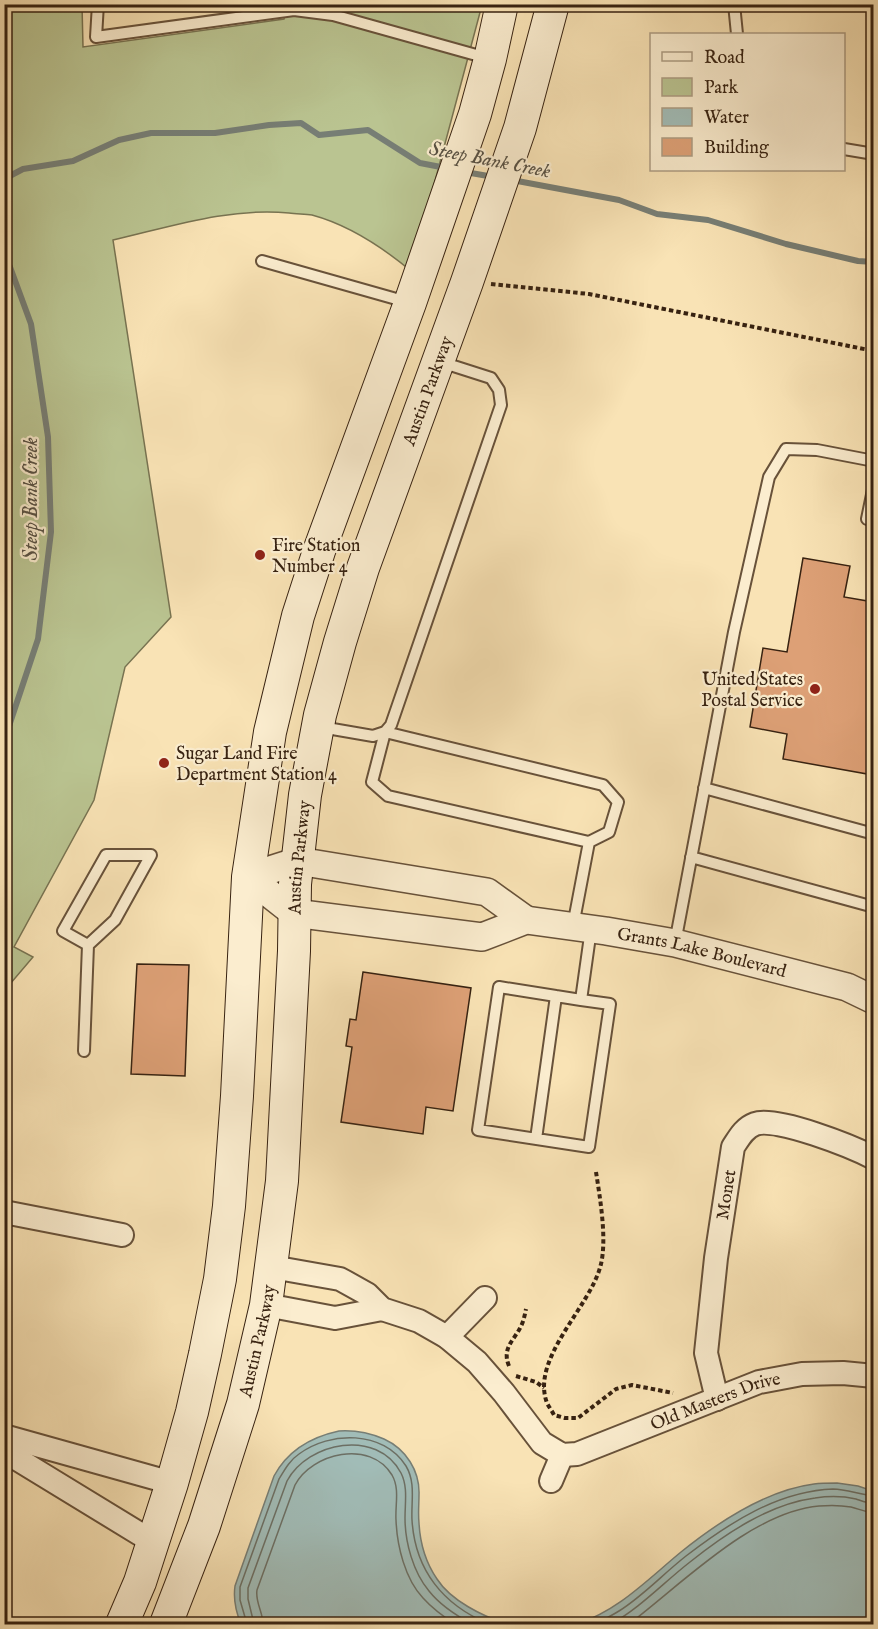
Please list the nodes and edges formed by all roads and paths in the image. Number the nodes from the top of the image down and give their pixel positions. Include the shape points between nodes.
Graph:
1 (98, 4) edge
2 (502, 4) edge
3 (553, 4) edge
4 (734, 4) edge
5 (259, 9) edge
6 (737, 33) edge
7 (490, 59) junction
8 (845, 149) edge
9 (873, 154) edge
10 (262, 261) dead end
11 (482, 283) dead end
12 (410, 303) junction
13 (873, 351) edge
14 (438, 362) junction
15 (873, 461) edge
16 (873, 485) edge
17 (873, 520) edge
18 (318, 727) junction
19 (384, 732) junction
20 (704, 788) junction
21 (873, 834) edge
22 (589, 842) junction
23 (691, 857) junction
24 (298, 861) junction
25 (248, 877) junction
26 (873, 907) edge
27 (294, 913) junction
28 (526, 920) junction
29 (582, 928) junction
30 (675, 943) junction
31 (88, 945) junction
32 (556, 996) junction
33 (581, 1000) junction
34 (873, 1000) edge
35 (84, 1051) dead end
36 (536, 1139) junction
37 (873, 1158) edge
38 (596, 1172) dead end
39 (4, 1212) edge
40 (122, 1235) dead end
41 (272, 1268) junction
42 (485, 1298) dead end
43 (266, 1305) junction
44 (382, 1309) junction
45 (526, 1309) dead end
46 (447, 1337) junction
47 (873, 1376) edge
48 (544, 1388) junction
49 (678, 1394) dead end
50 (717, 1399) junction
51 (4, 1436) edge
52 (4, 1451) edge
53 (562, 1455) junction
54 (551, 1481) dead end
55 (171, 1483) junction
56 (204, 1526) junction
57 (153, 1542) junction
58 (122, 1624) edge
59 (166, 1624) edge

1 - 5 lane via 96,37
2 - 7 main road
3 - 14 main road, Austin Parkway via 520,128
4 - 6 lane
5 - 7 lane via 333,15
7 - 12 main road
8 - 9 lane
10 - 12 lane
11 - 13 path via 589,294
12 - 25 main road via 298,616 270,732
14 - 18 main road, Austin Parkway via 363,568
14 - 19 lane via 491,378 499,390 501,405 391,725
15 - 20 lane via 786,448 769,477
16 - 17 lane via 867,519
18 - 19 lane via 373,736
18 - 24 main road, Austin Parkway
19 - 22 lane via 372,782 388,796
19 - 22 lane via 603,785 618,802 609,832
20 - 21 lane
20 - 23 lane
22 - 29 lane
23 - 26 lane
23 - 30 lane
24 - 25 street, Grants Lake Boulevard
24 - 27 main road, Austin Parkway
24 - 28 street, Grants Lake Boulevard via 486,892
25 - 27 street
25 - 55 main road via 236,1107 221,1269 192,1412
27 - 28 street, Grants Lake Boulevard via 482,937
27 - 41 main road, Austin Parkway via 282,1181
28 - 29 street, Grants Lake Boulevard
29 - 30 street, Grants Lake Boulevard
29 - 33 lane
30 - 34 street, Grants Lake Boulevard via 847,987
31 - 31 lane via 115,920 151,855 106,855 63,931
31 - 35 lane
32 - 33 lane
32 - 36 lane
32 - 36 lane via 499,987 478,1130
33 - 36 lane via 610,1004 589,1147
37 - 50 street, Monet via 786,1125 754,1124 741,1134 731,1158 706,1353
38 - 48 path via 603,1252 600,1265 594,1284 556,1345
39 - 40 street
41 - 43 main road, Austin Parkway
41 - 44 street via 340,1279 367,1294
42 - 46 street
43 - 44 street via 335,1318
43 - 56 main road, Austin Parkway via 243,1404
44 - 46 street
45 - 48 path via 522,1325 507,1349 507,1363 514,1375
46 - 53 street via 477,1362 542,1443
47 - 50 street, Old Masters Drive via 802,1374 759,1382
48 - 49 path via 554,1415 565,1418 578,1418 616,1389 632,1385
50 - 53 street, Old Masters Drive via 577,1454
51 - 55 street
52 - 57 street
53 - 54 street
55 - 56 main road
55 - 57 main road
56 - 57 main road
56 - 59 main road, Austin Parkway
57 - 58 main road

